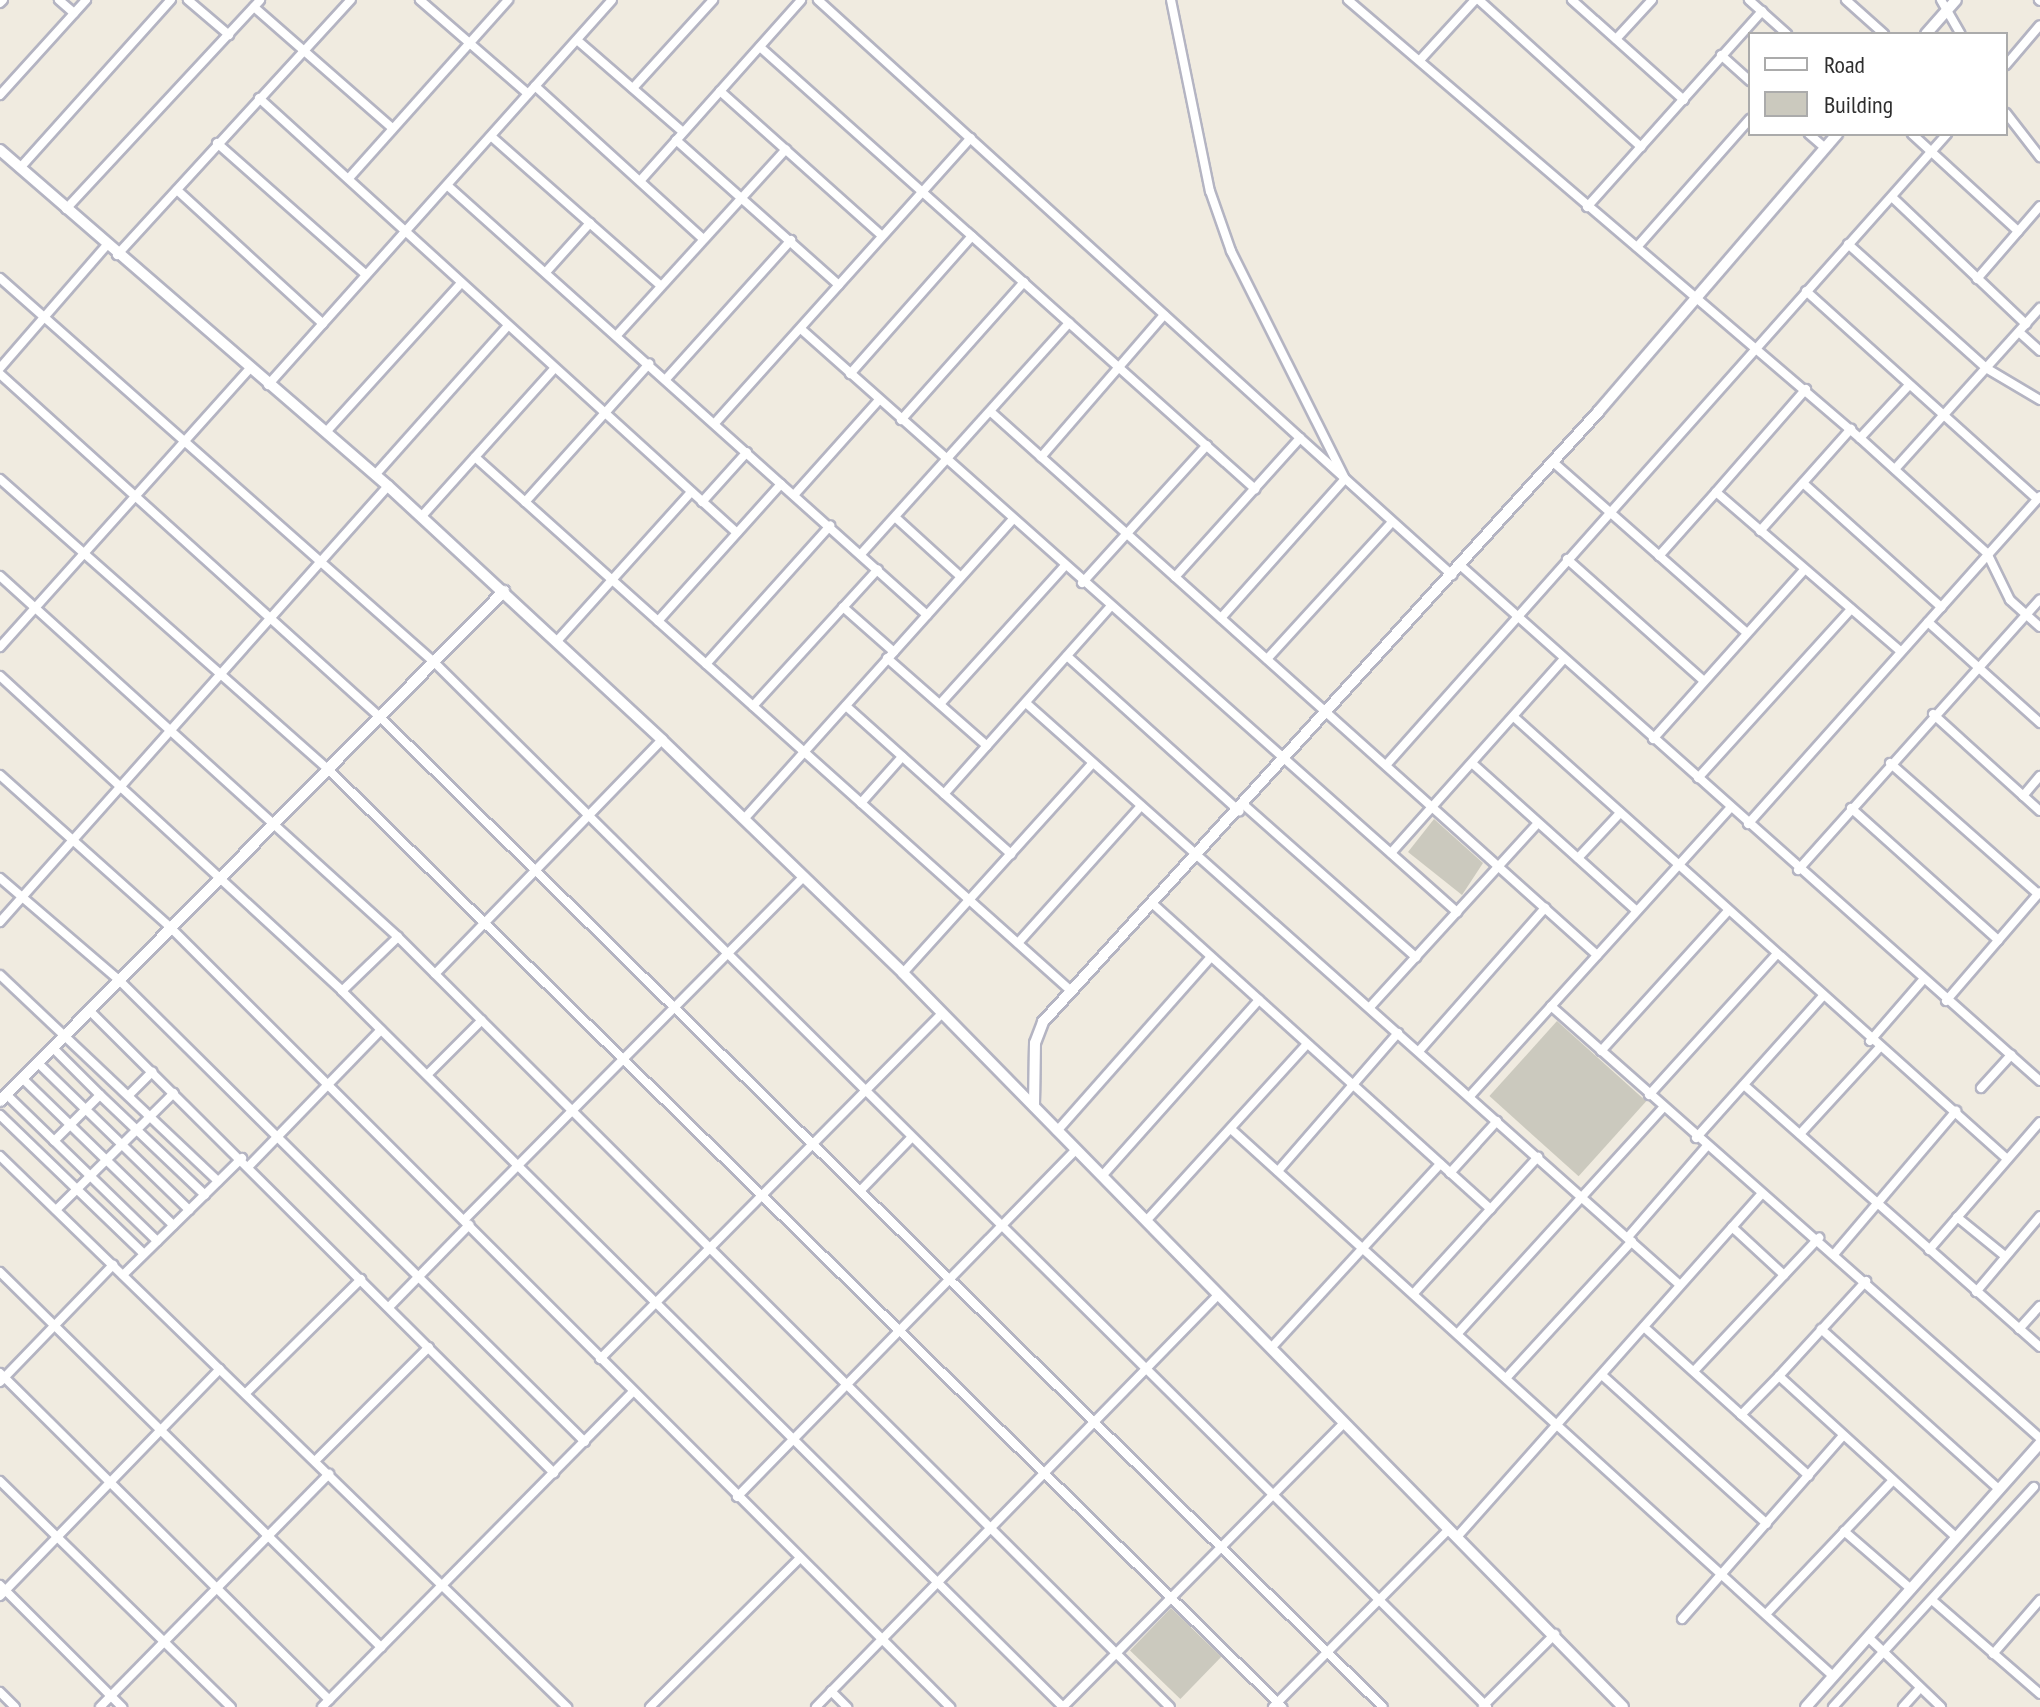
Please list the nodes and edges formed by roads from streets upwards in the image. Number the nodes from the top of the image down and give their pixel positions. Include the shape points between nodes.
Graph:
1 (59, 0) edge
2 (86, 0) edge
3 (171, 0) edge
4 (188, 0) edge
5 (351, 0) edge
6 (420, 0) edge
7 (508, 0) edge
8 (612, 0) edge
9 (713, 0) edge
10 (801, 0) edge
11 (818, 0) edge
12 (1171, 0) edge
13 (1348, 0) edge
14 (1477, 0) edge
15 (1572, 0) edge
16 (1652, 0) edge
17 (1749, 0) edge
18 (1846, 0) edge
19 (257, 3) edge
20 (1948, 3) edge
21 (1762, 11) junction
22 (74, 13) junction
23 (2040, 25) edge
24 (1785, 32) edge
25 (1882, 32) edge
26 (1927, 32) edge
27 (1960, 32) edge
28 (229, 35) junction
29 (1616, 39) junction
30 (577, 40) junction
31 (469, 44) junction
32 (760, 47) junction
33 (304, 51) junction
34 (1721, 55) junction
35 (1420, 60) junction
36 (2008, 63) edge
37 (1748, 79) edge
38 (535, 86) junction
39 (633, 88) junction
40 (720, 91) junction
41 (528, 94) junction
42 (0, 95) edge
43 (259, 98) junction
44 (1684, 100) junction
45 (2008, 116) edge
46 (1748, 121) edge
47 (392, 128) junction
48 (683, 132) junction
49 (1811, 136) edge
50 (1835, 136) edge
51 (1914, 136) edge
52 (1945, 136) edge
53 (492, 137) junction
54 (971, 138) junction
55 (676, 140) junction
56 (217, 143) junction
57 (1641, 147) junction
58 (1825, 148) junction
59 (786, 149) junction
60 (0, 150) edge
61 (1932, 152) junction
62 (2040, 157) edge
63 (20, 168) junction
64 (349, 178) junction
65 (640, 181) junction
66 (448, 186) junction
67 (177, 190) junction
68 (923, 191) junction
69 (742, 197) junction
70 (1892, 197) junction
71 (2040, 206) edge
72 (1587, 207) junction
73 (66, 209) junction
74 (590, 223) junction
75 (2018, 231) junction
76 (406, 233) junction
77 (882, 236) junction
78 (972, 236) junction
79 (703, 239) junction
80 (791, 240) junction
81 (1848, 244) junction
82 (106, 246) junction
83 (1637, 247) junction
84 (117, 256) junction
85 (546, 272) junction
86 (366, 275) junction
87 (0, 278) edge
88 (1977, 279) junction
89 (1024, 282) junction
90 (460, 284) junction
91 (839, 285) junction
92 (661, 286) junction
93 (1806, 291) junction
94 (1700, 296) junction
95 (2040, 308) edge
96 (1164, 315) junction
97 (44, 317) junction
98 (1069, 323) junction
99 (323, 324) junction
100 (2026, 324) junction
101 (507, 327) junction
102 (801, 329) junction
103 (2019, 332) junction
104 (617, 335) junction
105 (1756, 346) junction
106 (2040, 351) edge
107 (649, 364) junction
108 (1119, 367) junction
109 (0, 368) edge
110 (1986, 368) junction
111 (249, 369) junction
112 (554, 369) junction
113 (0, 374) edge
114 (850, 374) junction
115 (666, 379) junction
116 (268, 385) junction
117 (1909, 385) junction
118 (1806, 389) junction
119 (879, 400) junction
120 (2040, 400) edge
121 (991, 412) junction
122 (605, 413) junction
123 (1944, 415) junction
124 (901, 420) junction
125 (715, 423) junction
126 (1851, 429) junction
127 (326, 432) junction
128 (1300, 438) junction
129 (1860, 438) junction
130 (184, 441) junction
131 (1207, 445) junction
132 (747, 452) junction
133 (475, 457) junction
134 (1041, 457) junction
135 (946, 462) junction
136 (1553, 462) junction
137 (1895, 469) junction
138 (375, 475) junction
139 (0, 479) edge
140 (1345, 479) junction
141 (1803, 483) junction
142 (781, 484) junction
143 (388, 486) junction
144 (1255, 489) junction
145 (691, 492) junction
146 (1716, 492) junction
147 (132, 495) junction
148 (794, 495) junction
149 (2038, 498) edge
150 (525, 502) junction
151 (702, 502) junction
152 (1608, 512) junction
153 (422, 516) junction
154 (895, 517) junction
155 (1012, 520) junction
156 (1392, 522) junction
157 (830, 526) junction
158 (1760, 531) junction
159 (737, 533) junction
160 (1126, 533) junction
161 (82, 552) junction
162 (1987, 553) junction
163 (861, 554) junction
164 (1659, 556) junction
165 (1567, 559) junction
166 (322, 564) junction
167 (1460, 565) junction
168 (1064, 567) junction
169 (878, 569) junction
170 (1804, 570) junction
171 (1452, 575) junction
172 (0, 576) edge
173 (961, 577) junction
174 (1175, 577) junction
175 (611, 578) junction
176 (1082, 583) junction
177 (504, 591) junction
178 (2040, 599) edge
179 (843, 607) junction
180 (1110, 607) junction
181 (1941, 607) junction
182 (35, 608) junction
183 (1851, 609) junction
184 (927, 615) junction
185 (1517, 616) junction
186 (2025, 616) junction
187 (1221, 618) junction
188 (271, 620) junction
189 (658, 621) junction
190 (1928, 622) junction
191 (2040, 627) edge
192 (1746, 632) junction
193 (557, 641) junction
194 (0, 647) edge
195 (1900, 651) junction
196 (890, 655) junction
197 (1067, 656) junction
198 (1267, 659) junction
199 (1564, 659) junction
200 (435, 663) junction
201 (706, 664) junction
202 (1977, 667) junction
203 (220, 675) junction
204 (0, 676) edge
205 (1704, 681) junction
206 (1026, 703) junction
207 (940, 704) junction
208 (753, 706) junction
209 (846, 706) junction
210 (1329, 710) junction
211 (1933, 714) junction
212 (1514, 717) junction
213 (382, 719) junction
214 (2040, 723) edge
215 (170, 728) junction
216 (1653, 739) junction
217 (662, 740) junction
218 (987, 746) junction
219 (804, 751) junction
220 (902, 757) junction
221 (1285, 759) junction
222 (1093, 763) junction
223 (1890, 763) junction
224 (1387, 764) junction
225 (1473, 764) junction
226 (331, 772) junction
227 (0, 775) edge
228 (2040, 776) edge
229 (1698, 778) junction
230 (120, 783) junction
231 (944, 794) junction
232 (2023, 796) junction
233 (861, 803) junction
234 (1435, 804) junction
235 (1141, 806) junction
236 (1241, 808) junction
237 (1730, 808) junction
238 (1851, 808) junction
239 (2040, 811) edge
240 (1620, 813) junction
241 (590, 814) junction
242 (744, 819) junction
243 (1538, 823) junction
244 (1748, 824) junction
245 (278, 825) junction
246 (74, 841) junction
247 (1391, 853) junction
248 (1011, 854) junction
249 (1198, 855) junction
250 (1578, 858) junction
251 (1502, 864) junction
252 (1678, 865) junction
253 (537, 869) junction
254 (1798, 870) junction
255 (224, 877) junction
256 (803, 877) junction
257 (0, 878) edge
258 (2039, 893) edge
259 (22, 897) junction
260 (969, 900) junction
261 (1153, 904) junction
262 (1545, 908) junction
263 (1637, 911) junction
264 (1728, 911) junction
265 (1457, 912) junction
266 (0, 922) edge
267 (487, 922) junction
268 (171, 928) junction
269 (398, 937) junction
270 (1998, 940) junction
271 (1018, 943) junction
272 (729, 953) junction
273 (1597, 955) junction
274 (1776, 955) junction
275 (1211, 957) junction
276 (1416, 957) junction
277 (903, 973) junction
278 (435, 974) junction
279 (0, 975) edge
280 (119, 980) junction
281 (1922, 981) junction
282 (342, 991) junction
283 (1071, 991) junction
284 (1822, 997) junction
285 (1259, 1000) junction
286 (1946, 1001) junction
287 (677, 1006) junction
288 (1551, 1006) junction
289 (1370, 1007) junction
290 (90, 1011) junction
291 (942, 1014) junction
292 (482, 1020) junction
293 (381, 1030) junction
294 (66, 1033) junction
295 (1398, 1033) junction
296 (1870, 1041) junction
297 (1307, 1044) junction
298 (53, 1048) junction
299 (1879, 1048) junction
300 (1419, 1051) junction
301 (1601, 1051) junction
302 (2011, 1055) junction
303 (623, 1059) junction
304 (38, 1063) junction
305 (152, 1072) junction
306 (428, 1074) junction
307 (22, 1078) junction
308 (2040, 1081) edge
309 (326, 1085) junction
310 (1352, 1085) junction
311 (1744, 1085) junction
312 (1981, 1088) dead end
313 (865, 1091) junction
314 (174, 1093) junction
315 (100, 1095) junction
316 (129, 1095) junction
317 (1649, 1095) junction
318 (1470, 1096) junction
319 (3, 1098) edge
320 (1034, 1106) junction
321 (1663, 1108) junction
322 (86, 1109) junction
323 (1956, 1111) junction
324 (570, 1114) junction
325 (0, 1115) edge
326 (151, 1117) junction
327 (1497, 1121) junction
328 (2040, 1122) edge
329 (71, 1124) junction
330 (1231, 1129) junction
331 (136, 1131) junction
332 (1057, 1131) junction
333 (1800, 1134) junction
334 (276, 1135) junction
335 (911, 1138) junction
336 (1696, 1138) junction
337 (54, 1141) junction
338 (815, 1144) junction
339 (122, 1145) junction
340 (1706, 1147) junction
341 (1076, 1150) junction
342 (0, 1156) edge
343 (1538, 1157) junction
344 (242, 1158) junction
345 (2006, 1158) junction
346 (107, 1160) junction
347 (519, 1164) junction
348 (1440, 1164) junction
349 (250, 1165) junction
350 (1278, 1171) junction
351 (1450, 1173) junction
352 (1102, 1176) junction
353 (90, 1177) junction
354 (218, 1181) junction
355 (76, 1190) junction
356 (861, 1190) junction
357 (205, 1195) junction
358 (1761, 1195) junction
359 (174, 1196) junction
360 (762, 1196) junction
361 (1583, 1197) junction
362 (1878, 1204) junction
363 (1491, 1209) junction
364 (56, 1210) junction
365 (189, 1210) junction
366 (159, 1211) junction
367 (2040, 1216) edge
368 (1957, 1217) junction
369 (1146, 1221) junction
370 (467, 1222) junction
371 (173, 1225) junction
372 (1002, 1227) junction
373 (1732, 1227) junction
374 (1819, 1238) junction
375 (1630, 1239) junction
376 (157, 1241) junction
377 (1364, 1247) junction
378 (709, 1250) junction
379 (1929, 1250) junction
380 (1835, 1253) junction
381 (144, 1254) junction
382 (2005, 1256) junction
383 (113, 1265) junction
384 (0, 1272) edge
385 (123, 1275) junction
386 (1784, 1275) junction
387 (418, 1276) junction
388 (361, 1279) junction
389 (952, 1279) junction
390 (1866, 1281) junction
391 (1680, 1285) junction
392 (1415, 1292) junction
393 (1976, 1292) junction
394 (1218, 1295) junction
395 (659, 1300) junction
396 (2040, 1306) edge
397 (389, 1307) junction
398 (56, 1326) junction
399 (1644, 1327) junction
400 (1821, 1329) junction
401 (2019, 1329) junction
402 (1459, 1332) junction
403 (899, 1334) junction
404 (429, 1347) junction
405 (2040, 1347) edge
406 (1271, 1348) junction
407 (600, 1359) junction
408 (220, 1369) junction
409 (1148, 1369) junction
410 (1694, 1371) junction
411 (1602, 1375) junction
412 (1508, 1376) junction
413 (1779, 1376) junction
414 (1, 1377) edge
415 (846, 1386) junction
416 (633, 1392) junction
417 (246, 1393) junction
418 (1741, 1415) junction
419 (1097, 1422) junction
420 (1344, 1423) junction
421 (1559, 1423) junction
422 (160, 1432) junction
423 (1843, 1436) junction
424 (795, 1437) junction
425 (2040, 1440) edge
426 (585, 1442) junction
427 (315, 1461) junction
428 (554, 1473) junction
429 (329, 1474) junction
430 (1809, 1476) junction
431 (1043, 1477) junction
432 (1893, 1480) junction
433 (0, 1481) edge
434 (109, 1484) junction
435 (2038, 1487) edge
436 (1999, 1489) junction
437 (1273, 1494) junction
438 (737, 1497) junction
439 (1767, 1524) junction
440 (990, 1529) junction
441 (1844, 1531) junction
442 (1453, 1533) junction
443 (269, 1535) junction
444 (57, 1537) junction
445 (1956, 1537) junction
446 (1222, 1546) junction
447 (799, 1559) junction
448 (1722, 1573) junction
449 (938, 1580) junction
450 (443, 1585) junction
451 (217, 1588) junction
452 (1911, 1589) junction
453 (2, 1590) edge
454 (1173, 1598) junction
455 (1379, 1599) junction
456 (1932, 1600) junction
457 (2040, 1600) edge
458 (1767, 1613) junction
459 (1682, 1619) dead end
460 (1555, 1634) junction
461 (1868, 1637) junction
462 (882, 1640) junction
463 (163, 1642) junction
464 (381, 1647) junction
465 (1327, 1651) junction
466 (1884, 1653) junction
467 (1115, 1654) junction
468 (1993, 1654) junction
469 (1833, 1676) junction
470 (1920, 1688) junction
471 (831, 1691) junction
472 (0, 1692) edge
473 (2040, 1694) edge
474 (111, 1696) junction
475 (326, 1704) edge
476 (1278, 1705) edge
477 (1485, 1706) edge
478 (15, 1707) edge
479 (100, 1707) edge
480 (122, 1707) edge
481 (231, 1707) edge
482 (567, 1707) edge
483 (650, 1707) edge
484 (816, 1707) edge
485 (847, 1707) edge
486 (950, 1707) edge
487 (1063, 1707) edge
488 (1170, 1707) edge
489 (1383, 1707) edge
490 (1623, 1707) edge
491 (1806, 1707) edge
492 (1833, 1707) edge
493 (1903, 1707) edge
494 (1941, 1707) edge

1 - 22 street
2 - 22 street
3 - 63 street
4 - 28 street
5 - 33 street
6 - 31 street
7 - 31 street
8 - 30 street
9 - 39 street
10 - 32 street
11 - 54 street
12 - 140 street via 1210,191 1231,251
13 - 35 street
14 - 35 street
14 - 57 street
15 - 29 street
16 - 29 street
17 - 21 street
18 - 25 street
19 - 28 street
19 - 33 street
20 - 26 street
20 - 27 street
21 - 24 street
21 - 34 street
22 - 42 street
23 - 36 street
28 - 73 street
29 - 44 street
30 - 38 street
30 - 39 street
31 - 41 street
31 - 47 street
32 - 40 street
32 - 68 street
33 - 43 street
33 - 47 street
34 - 37 street
34 - 44 street
35 - 72 street
38 - 41 street
38 - 65 street
39 - 48 street
40 - 48 street
40 - 59 street
41 - 53 street
43 - 56 street
43 - 64 street
44 - 57 street
45 - 62 street
46 - 83 street
47 - 64 street
48 - 55 street
49 - 58 street
50 - 58 street
51 - 61 street
52 - 61 street
53 - 66 street
53 - 74 street
54 - 68 street
54 - 96 street
55 - 65 street
55 - 69 street
56 - 67 street
56 - 86 street
57 - 72 street
58 - 94 street
59 - 69 street
59 - 77 street
60 - 63 street
61 - 70 street
61 - 75 street
63 - 73 street
64 - 76 street
65 - 79 street
66 - 76 street
66 - 85 street
67 - 84 street
67 - 99 street
68 - 77 street
68 - 78 street
69 - 79 street
69 - 80 street
70 - 81 street
70 - 88 street
71 - 75 street
72 - 83 street
73 - 82 street
74 - 85 street
74 - 92 street
75 - 88 street
76 - 86 street
76 - 90 street
77 - 91 street
78 - 89 street
78 - 114 street
79 - 92 street
80 - 91 street
80 - 115 street
81 - 93 street
81 - 110 street
82 - 84 street
82 - 97 street
83 - 94 street
84 - 111 street
85 - 104 street
86 - 99 street
87 - 97 street
88 - 100 street
89 - 98 street
89 - 124 street
90 - 101 street
90 - 127 street
91 - 102 street
92 - 104 street
93 - 105 street
93 - 117 street
94 - 105 street
94 - 136 street
95 - 100 street
96 - 108 street
96 - 128 street
97 - 109 street
97 - 130 street
98 - 108 street
98 - 121 street
99 - 116 street
100 - 103 street
101 - 112 street
101 - 138 street
102 - 114 street
102 - 125 street
103 - 106 street
103 - 110 street
104 - 107 street
105 - 118 street
105 - 152 street
107 - 115 street
107 - 122 street
108 - 131 street
108 - 134 street
110 - 120 street
110 - 123 street
111 - 116 street
111 - 130 street
112 - 122 street
112 - 133 street
113 - 147 street
114 - 119 street
115 - 125 street
116 - 127 street
117 - 123 street
117 - 129 street
118 - 126 street
118 - 146 street
119 - 124 street
119 - 148 street
121 - 134 street
121 - 135 street
122 - 145 street
122 - 150 street
123 - 137 street
123 - 149 street
124 - 135 street
125 - 132 street
126 - 129 street
126 - 141 street
127 - 138 street
128 - 140 street
128 - 144 street
129 - 137 street
130 - 147 street
130 - 166 street
131 - 144 street
131 - 160 street
132 - 142 street
132 - 151 street
133 - 150 street
133 - 153 street
134 - 160 street
135 - 154 street
135 - 155 street
136 - 152 street
136 - 167 street
137 - 162 street
138 - 143 street
139 - 161 street
140 - 156 street
140 - 187 street
141 - 158 street
141 - 181 street
142 - 148 street
142 - 159 street
143 - 153 street
143 - 166 street
144 - 174 street
145 - 151 street
145 - 175 street
146 - 158 street
146 - 164 street
147 - 161 street
147 - 188 street
148 - 157 street
149 - 162 street
150 - 175 street
151 - 159 street
152 - 164 street
152 - 165 street
153 - 177 street
154 - 163 street
154 - 173 street
155 - 168 street
155 - 173 street
156 - 171 street
156 - 198 street
157 - 163 street
157 - 201 street
158 - 170 street
159 - 189 street
160 - 174 street
160 - 176 street
161 - 182 street
161 - 203 street
162 - 181 street
162 - 186 street via 1999,583
163 - 169 street
164 - 192 street
165 - 185 street
165 - 205 street
166 - 188 street
166 - 200 street
167 - 171 street
167 - 185 street
168 - 176 street
168 - 207 street
169 - 179 street
169 - 184 street
170 - 183 street
170 - 192 street
171 - 210 street
172 - 182 street
173 - 184 street
174 - 187 street
175 - 189 street
175 - 193 street
176 - 180 street
177 - 193 street
177 - 200 street
178 - 186 street
179 - 196 street
179 - 208 street
180 - 197 street
180 - 221 street
181 - 190 street
182 - 194 street
182 - 215 street
183 - 195 street
183 - 229 street
184 - 196 street
185 - 199 street
185 - 224 street
186 - 191 street
186 - 202 street
187 - 198 street
188 - 203 street
188 - 213 street
189 - 201 street
190 - 195 street
190 - 202 street
192 - 205 street
193 - 217 street
195 - 244 street
196 - 207 street
196 - 209 street
197 - 206 street
197 - 236 street
198 - 210 street
199 - 212 street
199 - 216 street
200 - 213 street
200 - 241 street
201 - 208 street
202 - 211 street
202 - 214 street
203 - 215 street
203 - 226 street
204 - 230 street
205 - 216 street
206 - 218 street
206 - 222 street
207 - 218 street
208 - 219 street
209 - 219 street
209 - 220 street
210 - 221 street
210 - 224 street
211 - 223 street
211 - 232 street
212 - 225 street
212 - 240 street
213 - 226 street
213 - 253 street
215 - 230 street
215 - 245 street
216 - 229 street
217 - 241 street
217 - 242 street
218 - 231 street
219 - 233 street
219 - 242 street
220 - 231 street
220 - 233 street
221 - 236 street
221 - 247 street
222 - 235 street
222 - 248 street
223 - 238 street
223 - 258 street
224 - 234 street
225 - 234 street
225 - 243 street
226 - 245 street
226 - 267 street
227 - 246 street
228 - 232 street
229 - 237 street
230 - 246 street
230 - 255 street
231 - 248 street
232 - 239 street
233 - 260 street
234 - 247 street
234 - 251 street
235 - 249 street
235 - 271 street
236 - 249 street
236 - 276 street
237 - 244 street
237 - 252 street
238 - 254 street
238 - 270 street
240 - 250 street
240 - 252 street
241 - 253 street
241 - 272 street
242 - 256 street
243 - 250 street
243 - 251 street
244 - 254 street
245 - 255 street
245 - 269 street
246 - 259 street
246 - 268 street
247 - 265 street
248 - 260 street
249 - 261 street
249 - 289 street
250 - 263 street
251 - 262 street
251 - 265 street
252 - 263 street
252 - 264 street
253 - 267 street
253 - 287 street
254 - 281 street
255 - 268 street
255 - 282 street
256 - 272 street
256 - 277 street
257 - 259 street
258 - 270 street
259 - 266 street
259 - 280 street
260 - 271 street
260 - 277 street
261 - 275 street
261 - 283 street
262 - 273 street
262 - 300 street
263 - 273 street
264 - 274 street
264 - 301 street
265 - 276 street
267 - 278 street
267 - 303 street
268 - 280 street
268 - 309 street
269 - 278 street
269 - 282 street
270 - 286 street
271 - 283 street
272 - 287 street
272 - 313 street
273 - 288 street
274 - 284 street
274 - 317 street
275 - 285 street
275 - 332 street
276 - 289 street
277 - 291 street
278 - 292 street
279 - 294 street
280 - 290 street
280 - 334 street
281 - 286 street
281 - 296 street
282 - 293 street
283 - 320 street via 1038,1031
284 - 296 street
284 - 311 street
285 - 297 street
285 - 352 street
286 - 302 street
287 - 303 street
287 - 338 street
288 - 301 street
288 - 318 street
289 - 295 street
290 - 294 street
290 - 305 street
291 - 313 street
291 - 320 street
292 - 306 street
292 - 324 street
293 - 306 street
293 - 309 street
294 - 298 street
294 - 316 street
295 - 300 street
295 - 310 street
296 - 299 street
297 - 310 street
297 - 330 street
298 - 304 street
298 - 315 street
299 - 323 street
299 - 333 street
300 - 318 street
301 - 317 street
302 - 308 street
302 - 312 street
303 - 324 street
303 - 360 street
304 - 307 street
304 - 322 street
305 - 314 street
305 - 316 street
306 - 347 street
307 - 319 street
307 - 329 street
309 - 334 street
309 - 370 street
310 - 348 street
310 - 350 street
311 - 333 street
311 - 336 street
313 - 335 street
313 - 338 street
314 - 326 street
314 - 344 street
315 - 322 street
315 - 331 street
316 - 326 street
317 - 321 street
318 - 327 street
319 - 337 street
320 - 332 street
321 - 336 street
321 - 361 street
322 - 329 street
322 - 339 street
323 - 345 street
323 - 362 street
324 - 347 street
324 - 378 street
325 - 355 street
326 - 331 street
326 - 354 street
327 - 343 street
327 - 351 street
328 - 345 street
329 - 337 street
329 - 346 street
330 - 350 street
330 - 369 street
331 - 339 street
331 - 357 street
332 - 341 street
333 - 362 street
334 - 349 street
334 - 387 street
335 - 356 street
335 - 372 street
336 - 340 street
337 - 353 street
338 - 356 street
338 - 360 street
339 - 346 street
339 - 359 street
340 - 358 street
340 - 375 street
341 - 352 street
341 - 372 street
342 - 364 street
343 - 361 street
343 - 363 street
344 - 349 street
344 - 354 street
345 - 368 street
346 - 353 street
346 - 366 street
347 - 370 street
347 - 395 street
348 - 351 street
348 - 377 street
349 - 388 street
350 - 377 street
351 - 363 street
352 - 369 street
353 - 355 street
353 - 376 street
354 - 357 street
355 - 364 street
355 - 381 street
356 - 389 street
357 - 365 street
358 - 373 street
358 - 374 street
359 - 365 street
359 - 366 street
360 - 378 street
360 - 403 street
361 - 375 street
361 - 402 street
362 - 379 street
362 - 380 street
363 - 392 street
364 - 383 street
365 - 371 street
366 - 371 street
367 - 382 street
368 - 379 street
368 - 382 street
369 - 394 street
370 - 387 street
370 - 407 street
371 - 376 street
372 - 389 street
372 - 409 street
373 - 386 street
373 - 391 street
374 - 380 street
374 - 386 street
375 - 391 street
375 - 412 street
376 - 381 street
377 - 392 street
377 - 406 street
378 - 395 street
378 - 415 street
379 - 393 street
380 - 390 street
381 - 385 street
382 - 393 street
383 - 385 street
383 - 398 street
384 - 398 street
385 - 408 street
386 - 410 street
387 - 397 street
387 - 426 street
388 - 397 street
388 - 417 street
389 - 403 street
389 - 419 street
390 - 400 street
390 - 425 street
391 - 399 street
392 - 402 street
393 - 401 street
394 - 406 street
394 - 409 street
395 - 407 street
395 - 424 street
396 - 401 street
397 - 404 street
398 - 414 street
398 - 422 street
399 - 410 street
399 - 411 street
400 - 413 street
400 - 436 street
401 - 405 street
402 - 412 street
403 - 415 street
403 - 431 street
404 - 427 street
404 - 428 street
406 - 420 street
407 - 416 street
408 - 417 street
408 - 422 street
409 - 419 street
409 - 437 street
410 - 418 street
411 - 421 street
411 - 439 street
412 - 421 street
413 - 418 street
413 - 423 street
414 - 434 street
415 - 424 street
415 - 440 street
416 - 426 street
416 - 438 street
417 - 427 street
418 - 430 street
419 - 431 street
419 - 446 street
420 - 437 street
420 - 442 street
421 - 442 street
421 - 448 street
422 - 434 street
422 - 443 street
423 - 430 street
423 - 432 street
424 - 438 street
424 - 449 street
425 - 436 street
426 - 428 street
427 - 429 street
428 - 450 street
429 - 443 street
429 - 450 street
430 - 439 street
431 - 440 street
431 - 454 street
432 - 441 street
432 - 445 street
433 - 444 street
434 - 444 street
434 - 451 street
435 - 456 street
436 - 445 street
437 - 446 street
437 - 455 street
438 - 447 street
439 - 448 street
440 - 449 street
440 - 467 street
441 - 452 street
441 - 458 street
442 - 455 street
442 - 460 street
443 - 451 street
443 - 464 street
444 - 453 street
444 - 463 street
445 - 452 street
446 - 454 street
446 - 465 street
447 - 462 street
447 - 483 street
448 - 458 street
448 - 459 street
449 - 462 street
449 - 487 street
450 - 464 street
450 - 482 street
451 - 463 street
451 - 475 street
452 - 461 street
453 - 474 street
454 - 467 street
454 - 476 street
455 - 465 street
455 - 477 street
456 - 466 street
456 - 468 street
457 - 468 street
458 - 469 street
460 - 477 street
460 - 490 street
461 - 466 street
461 - 469 street
462 - 471 street
462 - 486 street
463 - 474 street
463 - 481 street
464 - 475 street
465 - 476 street
465 - 489 street
466 - 470 street
466 - 492 street
467 - 487 street
467 - 488 street
468 - 473 street
469 - 491 street
470 - 493 street
470 - 494 street
471 - 484 street
471 - 485 street
472 - 478 street
474 - 479 street
474 - 480 street

